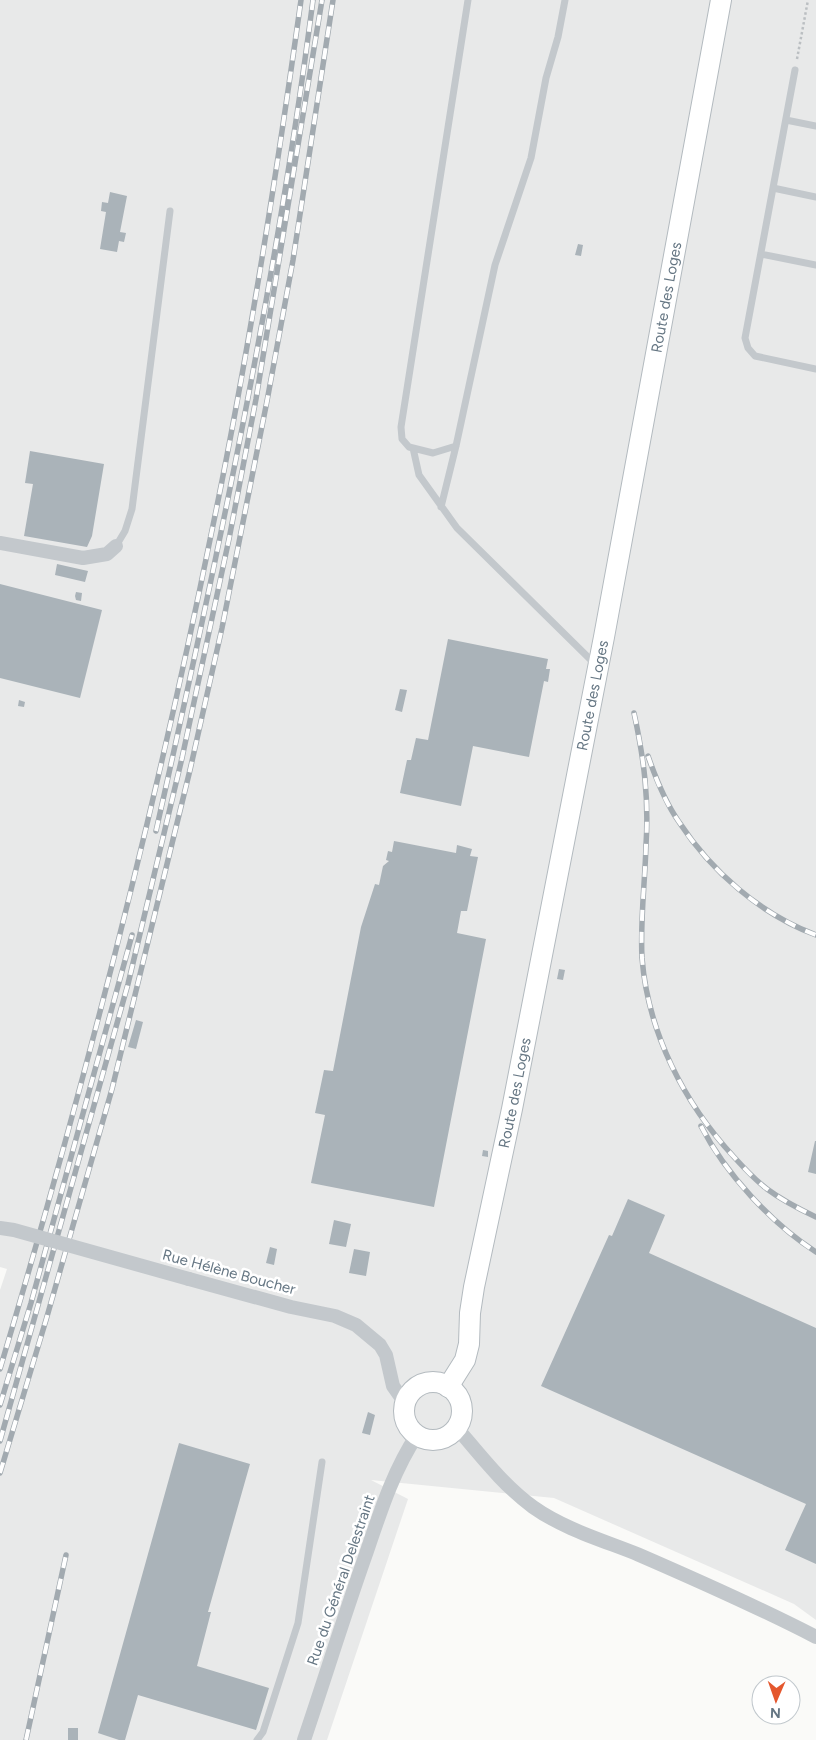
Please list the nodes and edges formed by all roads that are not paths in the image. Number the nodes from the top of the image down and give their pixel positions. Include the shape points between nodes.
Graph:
1 (468, 0) edge
2 (565, 0) edge
3 (720, 0) edge
4 (795, 70) road end
5 (786, 120) junction
6 (816, 126) edge
7 (773, 188) junction
8 (816, 197) edge
9 (170, 211) dead end
10 (761, 254) junction
11 (816, 265) edge
12 (816, 369) edge
13 (456, 446) junction
14 (413, 448) junction
15 (441, 506) junction
16 (0, 543) edge
17 (116, 546) joint
18 (598, 667) junction
19 (0, 1228) edge
20 (448, 1387) junction
21 (405, 1403) junction
22 (457, 1428) junction
23 (417, 1435) junction
24 (322, 1462) dead end
25 (816, 1637) edge
26 (257, 1740) edge
27 (304, 1740) edge

1 - 14 lane via 401,427 402,439
2 - 13 lane via 531,158 496,265
3 - 18 street, Route des Loges
4 - 5 lane
5 - 6 lane
5 - 7 lane
7 - 8 lane
7 - 10 lane
9 - 17 lane via 132,509
10 - 11 lane
10 - 12 lane via 745,338 748,348 755,356
13 - 14 lane via 433,453
13 - 15 lane
14 - 15 lane via 419,474
15 - 18 lane via 466,537
16 - 17 street via 82,558 107,554
18 - 20 street, Route des Loges via 474,1287 469,1344 465,1360
19 - 21 street, Rue Hélène Boucher, bridge via 291,1307 336,1316 356,1325 383,1350 393,1386
20 - 21 street via 429,1382 416,1387
20 - 22 street via 460,1399 462,1415
21 - 23 street via 404,1416
22 - 23 street via 441,1439
22 - 25 street via 500,1478 534,1507 572,1528
23 - 27 street, Rue du Général Delestraint via 405,1453 379,1516
24 - 26 lane via 298,1623 263,1732

